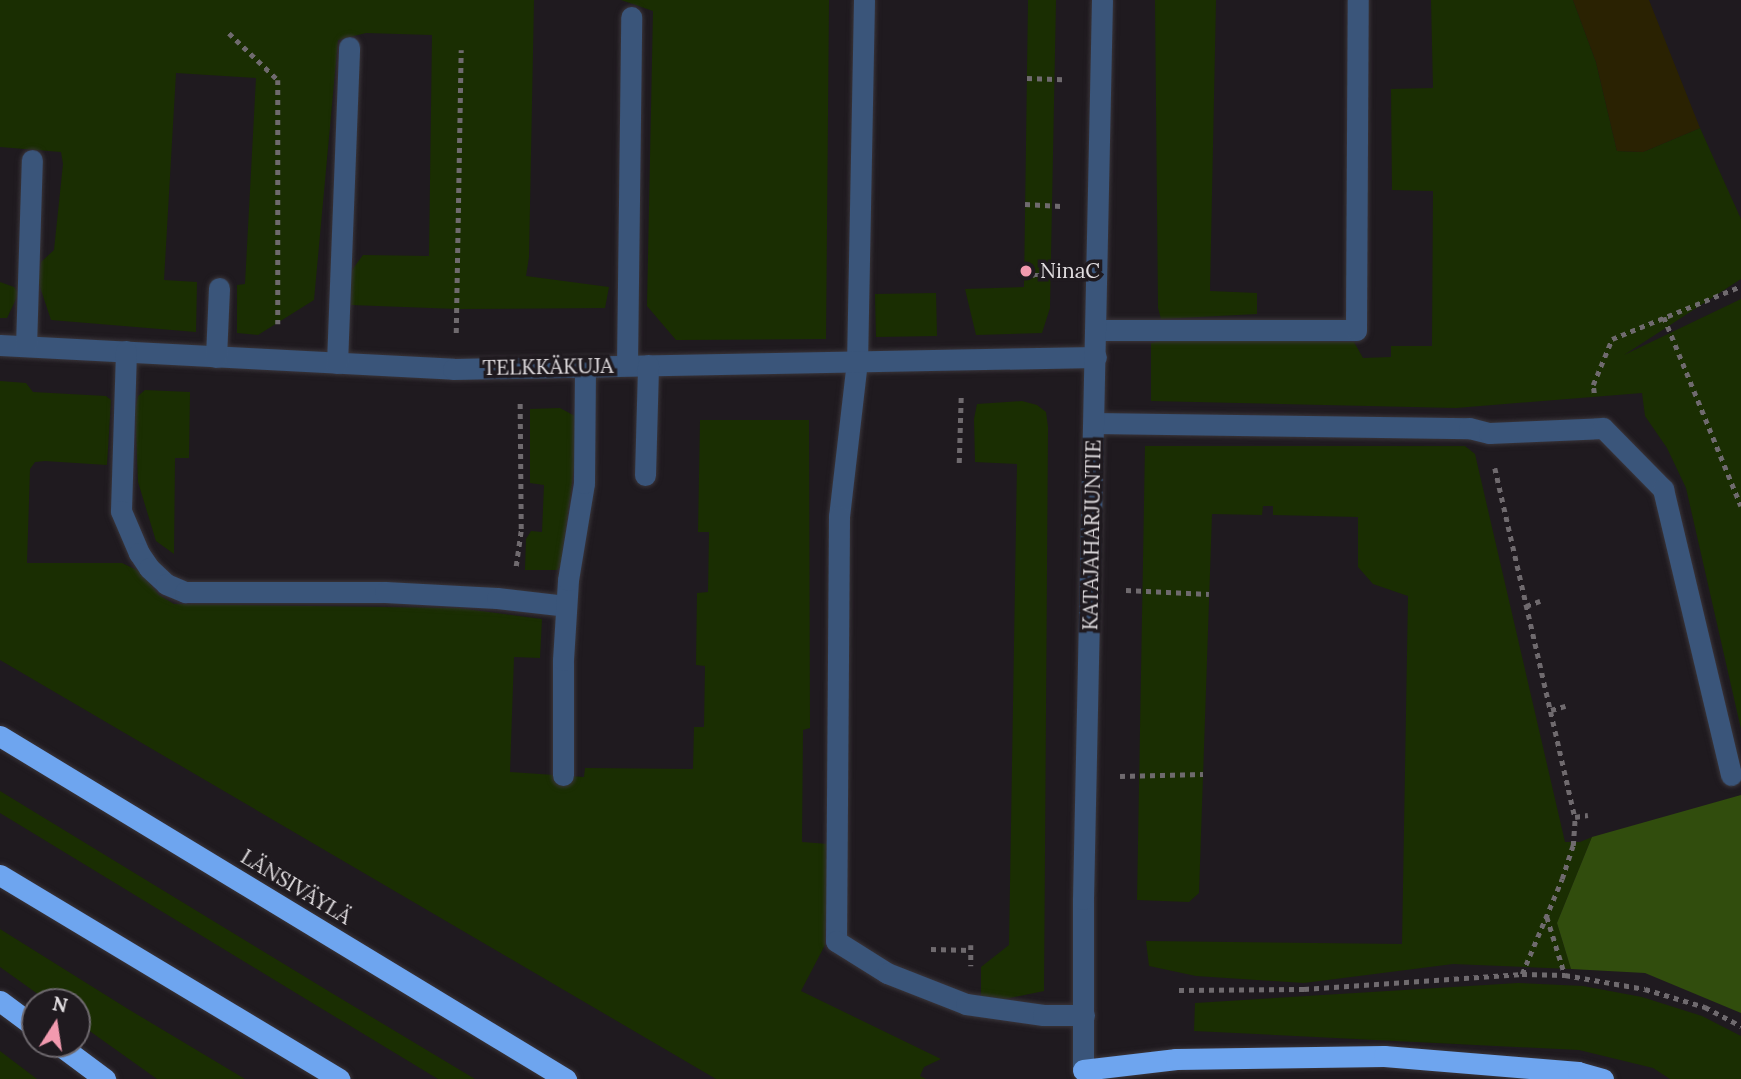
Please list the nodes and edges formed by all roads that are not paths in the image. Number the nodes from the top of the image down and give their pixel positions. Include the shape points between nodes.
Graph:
1 (864, 0) edge
2 (1102, 0) edge
3 (1358, 0) edge
4 (631, 17) dead end
5 (349, 47) dead end
6 (32, 160) dead end
7 (219, 288) dead end
8 (1096, 330) junction
9 (0, 345) edge
10 (26, 346) junction
11 (126, 351) junction
12 (216, 357) junction
13 (1096, 357) junction
14 (857, 361) junction
15 (337, 363) junction
16 (638, 365) junction
17 (585, 366) junction
18 (1094, 423) junction
19 (645, 475) dead end
20 (566, 606) junction
21 (0, 736) edge
22 (563, 775) dead end
23 (1731, 775) dead end
24 (0, 875) edge
25 (0, 1001) edge
26 (1084, 1015) junction
27 (21, 1017) edge
28 (77, 1058) edge
29 (1083, 1070) joint
30 (106, 1079) edge
31 (339, 1079) edge
32 (566, 1079) edge
33 (1603, 1079) edge

1 - 14 street
2 - 8 street, KATAJAHARJUNTIE
3 - 8 street via 1356,330
4 - 16 street
5 - 15 street
6 - 10 street
7 - 12 street
8 - 13 street, KATAJAHARJUNTIE
9 - 10 street, TELKKÄKUJA
10 - 11 street, TELKKÄKUJA
11 - 12 street, TELKKÄKUJA
11 - 20 street via 121,511 139,553 166,584 185,592 385,592
12 - 15 street, TELKKÄKUJA
13 - 14 street, TELKKÄKUJA
13 - 18 street, KATAJAHARJUNTIE
14 - 16 street, TELKKÄKUJA
14 - 26 street via 839,516 836,941 887,972 966,1004 1044,1015
15 - 17 street, TELKKÄKUJA via 453,369
16 - 17 street, TELKKÄKUJA
16 - 19 street
17 - 20 street via 584,483
18 - 23 street via 1469,428 1489,433 1604,428 1663,489
18 - 26 street, KATAJAHARJUNTIE
20 - 22 street
21 - 32 highway, LÄNSIVÄYLÄ
24 - 31 highway
25 - 27 highway
26 - 29 street, KATAJAHARJUNTIE
28 - 30 highway
29 - 33 highway via 1176,1059 1384,1056 1578,1072

